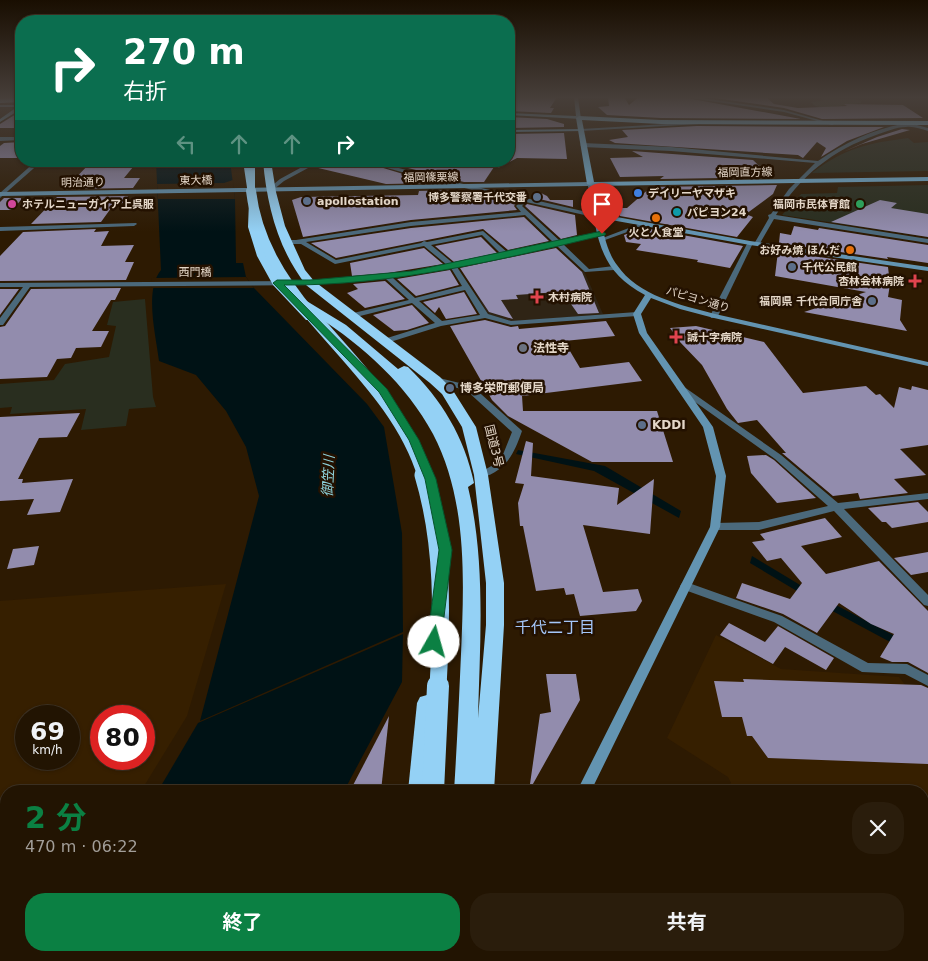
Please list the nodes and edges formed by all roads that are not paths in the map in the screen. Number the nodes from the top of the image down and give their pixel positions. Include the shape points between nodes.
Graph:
1 (583, 142) edge
2 (854, 142) edge
3 (583, 145) junction
4 (817, 162) junction
5 (32, 167) edge
6 (248, 167) edge
7 (249, 167) edge
8 (268, 167) edge
9 (307, 167) edge
10 (389, 167) edge
11 (928, 179) edge
12 (796, 182) junction
13 (591, 184) junction
14 (468, 187) junction
15 (271, 189) junction
16 (165, 191) joint
17 (1, 194) edge
18 (250, 194) junction
19 (526, 199) junction
20 (526, 213) junction
21 (598, 216) junction
22 (770, 216) junction
23 (134, 224) dead end
24 (642, 225) junction
25 (0, 229) edge
26 (603, 236) junction
27 (928, 241) edge
28 (293, 242) junction
29 (424, 243) junction
30 (557, 243) junction
31 (753, 244) junction
32 (506, 254) junction
33 (335, 262) junction
34 (453, 266) junction
35 (614, 268) junction
36 (928, 269) edge
37 (388, 277) junction
38 (328, 281) junction
39 (310, 283) junction
40 (0, 285) edge
41 (28, 285) junction
42 (467, 287) junction
43 (281, 288) junction
44 (649, 295) junction
45 (412, 300) junction
46 (636, 314) junction
47 (484, 316) junction
48 (714, 316) junction
49 (354, 317) junction
50 (0, 323) edge
51 (440, 324) junction
52 (387, 341) junction
53 (928, 364) edge
54 (435, 380) junction
55 (680, 387) junction
56 (481, 475) junction
57 (928, 496) edge
58 (836, 506) junction
59 (715, 527) junction
60 (686, 586) junction
61 (928, 602) edge
62 (928, 681) edge
63 (420, 785) edge
64 (429, 785) edge
65 (433, 785) edge
66 (465, 785) edge
67 (470, 785) edge
68 (483, 785) edge
69 (587, 785) edge

1 - 3 main road, パピヨン通り
2 - 4 street
3 - 4 street via 671,148
3 - 13 main road, パピヨン通り
4 - 12 street
5 - 17 street
6 - 64 highway, bridge via 248,198 265,253 293,296 391,412 407,444 426,500 436,563 437,612
7 - 18 highway
8 - 15 highway, 国道3号
9 - 15 street
10 - 14 street
11 - 12 main road, 福岡直方線
12 - 13 main road, 福岡直方線
12 - 22 street
13 - 14 street, 福岡篠栗線
13 - 21 street, パピヨン通り
14 - 15 street, 福岡篠栗線
14 - 19 street
15 - 18 street
15 - 28 highway, 国道3号
16 - 17 street, 明治通り
16 - 18 street, 東大橋 via 227,190
18 - 43 highway via 262,256
18 - 65 highway, bridge via 260,237 274,265 294,295 391,409 421,468 432,501 441,568 442,617
19 - 20 street via 519,206
19 - 21 street
20 - 28 street via 411,224
20 - 30 street
21 - 24 street
21 - 26 street, パピヨン通り
22 - 27 street
22 - 31 street
23 - 25 street
24 - 26 street, 西門橋
24 - 31 street
26 - 30 street, 西門橋
26 - 35 street, パピヨン通り
28 - 33 street
28 - 39 highway, 国道3号 via 296,267
29 - 32 street via 483,232
29 - 33 street
29 - 34 street
30 - 32 street, 西門橋
30 - 35 street via 587,271
31 - 36 street
31 - 48 street
32 - 34 street, 西門橋
33 - 38 street via 337,277
34 - 37 street, 西門橋
34 - 42 street
35 - 44 street, パピヨン通り
37 - 38 street, 西門橋
37 - 45 street
38 - 39 street, 西門橋
39 - 43 street, 西門橋
39 - 49 highway, 国道3号
40 - 41 street, 西門橋
41 - 43 street, 西門橋 via 249,283
41 - 50 street
42 - 45 street
42 - 47 street
43 - 63 highway via 383,391 414,440 430,479 445,550
43 - 66 highway via 317,310 371,351 407,386 442,436 462,500 470,560
44 - 46 street
44 - 48 street, パピヨン通り
45 - 49 street
45 - 51 street
46 - 47 street via 511,323
46 - 55 street via 642,334
47 - 51 street
48 - 53 street, パピヨン通り
49 - 52 highway, 国道3号
49 - 67 highway via 366,335 420,385 449,426 463,462 469,498 474,620
51 - 52 street
52 - 54 highway, 国道3号
54 - 56 highway, 国道3号 via 456,404 469,427
54 - 56 street via 469,388 517,430 510,454 500,467
55 - 58 street via 778,456
55 - 59 street via 708,427 721,476
56 - 68 highway, 国道3号 via 495,583
57 - 58 street
58 - 59 street via 759,526
58 - 61 street
59 - 60 street
60 - 62 street via 778,619 866,668 907,670
60 - 69 street

